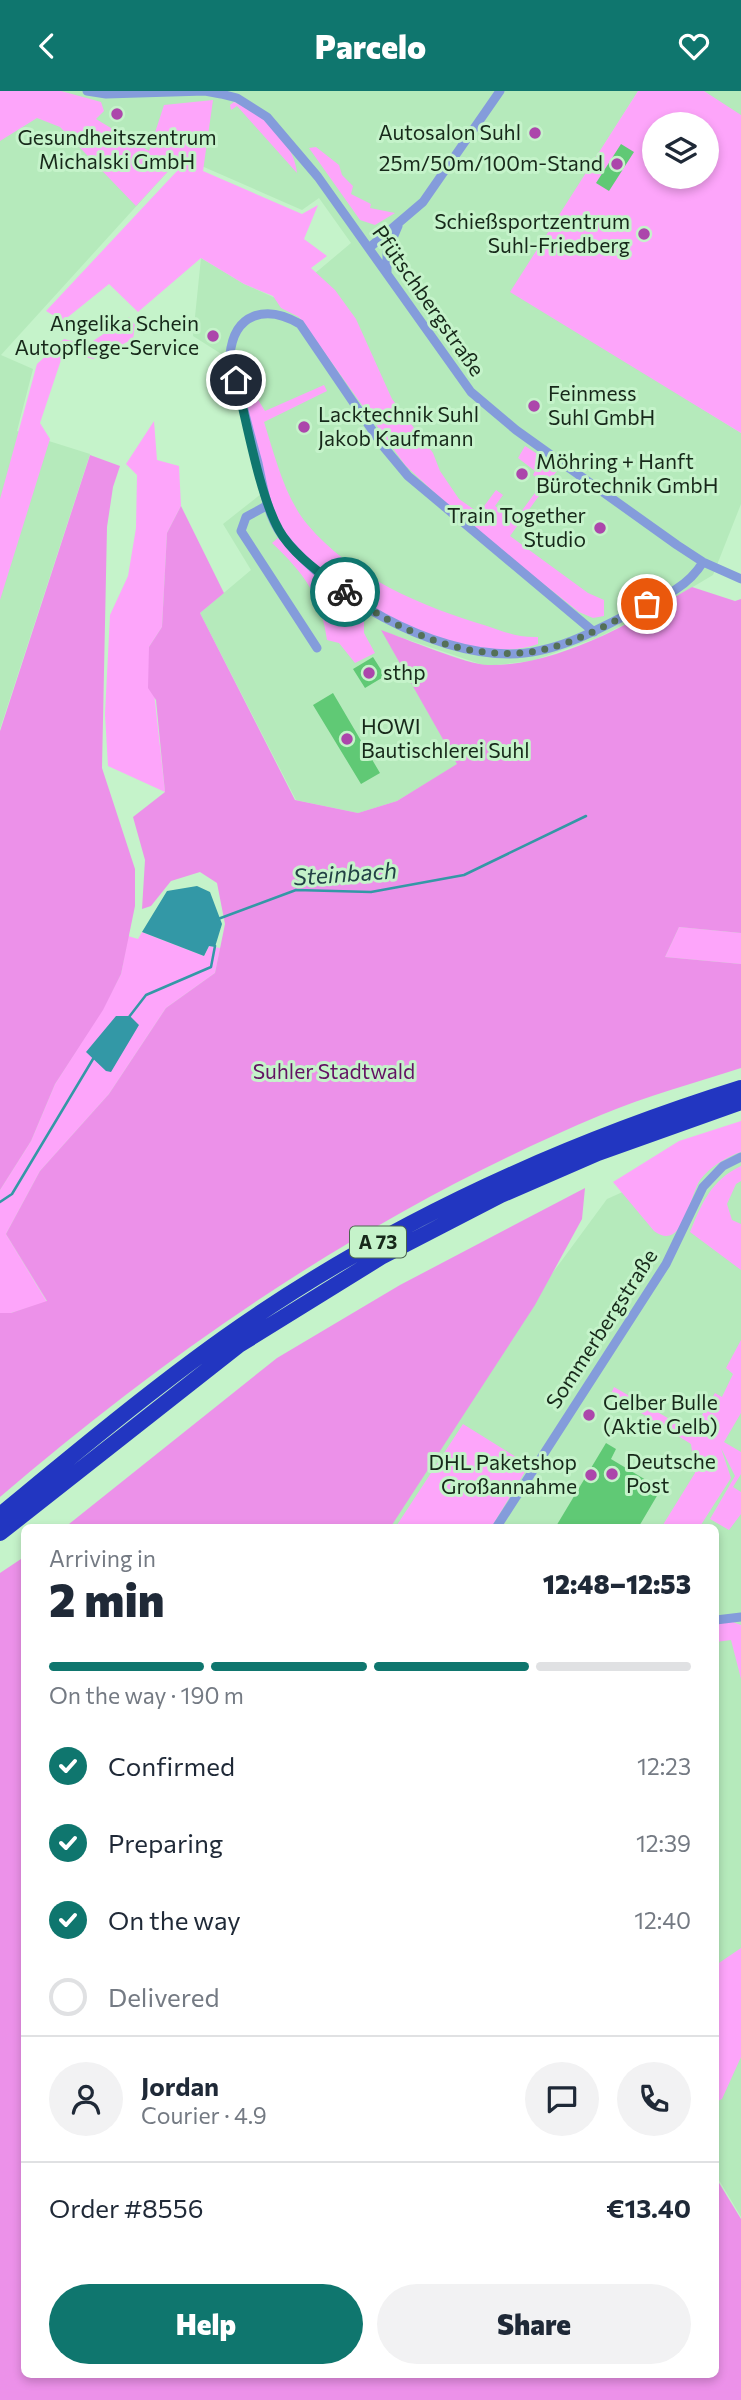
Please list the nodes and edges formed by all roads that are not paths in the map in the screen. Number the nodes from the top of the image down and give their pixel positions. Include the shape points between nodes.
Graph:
1 (87, 91) edge
2 (500, 91) edge
3 (399, 225) junction
4 (369, 248) junction
5 (387, 273) junction
6 (268, 505) junction
7 (703, 562) junction
8 (741, 579) edge
9 (594, 632) junction
10 (317, 648) dead end
11 (741, 1088) edge
12 (741, 1102) edge
13 (741, 1157) edge
14 (60, 1474) junction
15 (0, 1515) edge
16 (499, 1524) edge
17 (0, 1533) edge
18 (741, 1617) edge
19 (719, 1620) edge

1 - 4 street, Pfütschbergstraße via 205,91 251,105 296,148
2 - 3 street via 435,188
3 - 4 street
3 - 5 street via 387,252
4 - 5 street, Pfütschbergstraße
5 - 7 street, Pfütschbergstraße via 480,401
6 - 9 street via 279,531 304,558 374,614 417,633 467,650 512,654 550,648
6 - 9 street via 230,355 234,334 244,321 267,312 300,324 408,476
6 - 10 street via 246,517 241,531
7 - 8 street, Pfütschbergstraße
7 - 9 street via 684,585
11 - 14 highway, A 73 via 494,1182 368,1247 224,1338
12 - 14 highway, A 73 via 598,1153 501,1195 381,1257 239,1345
13 - 16 street, Sommerbergstraße via 723,1166 703,1187 666,1264
14 - 15 highway, A 73
14 - 17 highway, A 73
18 - 19 street

